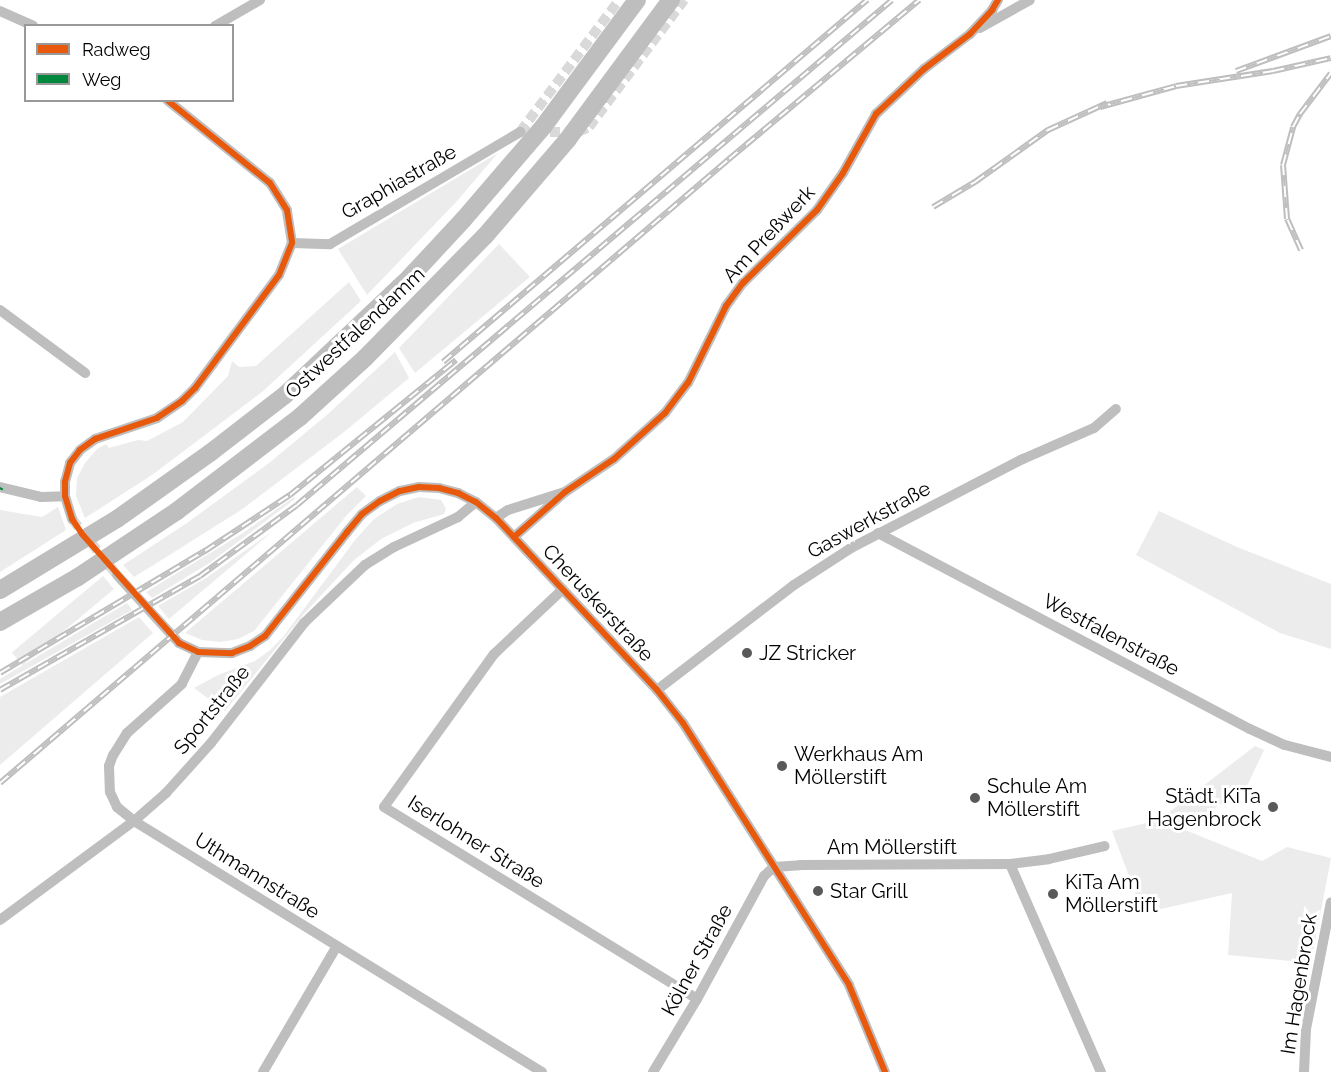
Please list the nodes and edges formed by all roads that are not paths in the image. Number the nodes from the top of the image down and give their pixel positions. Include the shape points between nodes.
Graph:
1 (260, 0) edge
2 (637, 0) edge
3 (671, 0) edge
4 (998, 0) edge
5 (1030, 0) edge
6 (0, 11) edge
7 (29, 24) edge
8 (218, 24) edge
9 (969, 34) junction
10 (169, 102) edge
11 (520, 132) dead end
12 (292, 243) junction
13 (0, 310) edge
14 (85, 374) dead end
15 (1116, 409) dead end
16 (0, 487) edge
17 (565, 492) junction
18 (65, 496) junction
19 (476, 502) junction
20 (496, 518) junction
21 (72, 519) tunnel mouth
22 (878, 532) junction
23 (514, 537) junction
24 (117, 575) tunnel mouth
25 (0, 590) edge
26 (562, 590) junction
27 (0, 621) edge
28 (198, 652) junction
29 (657, 690) junction
30 (1331, 757) edge
31 (134, 821) junction
32 (1105, 846) dead end
33 (1010, 864) junction
34 (774, 867) junction
35 (1331, 902) edge
36 (0, 920) edge
37 (337, 946) junction
38 (697, 999) junction
39 (263, 1072) edge
40 (542, 1072) edge
41 (653, 1072) edge
42 (885, 1072) edge
43 (1101, 1072) edge
44 (1304, 1072) edge

1 - 8 street
2 - 25 highway, Ostwestfalendamm via 543,127 464,220 410,277 285,395 117,519
3 - 27 highway, Ostwestfalendamm via 568,139 485,236 365,358 300,417 177,511 78,577
4 - 9 street, Am Preßwerk
5 - 9 street, Am Preßwerk
6 - 7 street
9 - 17 street, Am Preßwerk via 876,114 817,210 743,283 726,306 687,383 665,413 614,459
10 - 12 street via 270,183 286,210
11 - 12 street, Graphiastraße via 330,244
12 - 18 street via 279,275 195,388 158,418 95,439 80,450 70,464
13 - 14 street
15 - 22 street, Gaswerkstraße via 1094,428
16 - 18 street via 41,497
17 - 20 street, Am Preßwerk via 508,510
17 - 23 street, Am Preßwerk
18 - 21 street
19 - 20 street, Cheruskerstraße
19 - 28 street, Cheruskerstraße via 449,490 419,487 380,501 355,523 265,636 232,653
19 - 31 street, Sportstraße via 458,517 364,565 332,594 304,623 211,743 166,793
20 - 23 street, Cheruskerstraße
22 - 29 street, Gaswerkstraße via 794,585
22 - 30 street, Westfalenstraße via 1250,729 1286,745
23 - 26 street, Cheruskerstraße
24 - 28 street, Cheruskerstraße via 168,633
26 - 29 street, Cheruskerstraße
26 - 38 street, Iserlohner Straße via 494,654 384,807
28 - 31 street, Uthmannstraße via 182,684 127,733 113,755 109,766 110,792 117,807
29 - 34 street, Cheruskerstraße via 683,723
31 - 36 street, Sportstraße
31 - 37 street, Uthmannstraße
32 - 33 street, Am Möllerstift
33 - 34 street, Am Möllerstift
33 - 43 street
34 - 38 street, Kölner Straße via 764,876
34 - 42 street, Cheruskerstraße via 849,985
35 - 44 street, Im Hagenbrock via 1306,1029
37 - 39 street
37 - 40 street, Uthmannstraße
38 - 41 street, Kölner Straße

